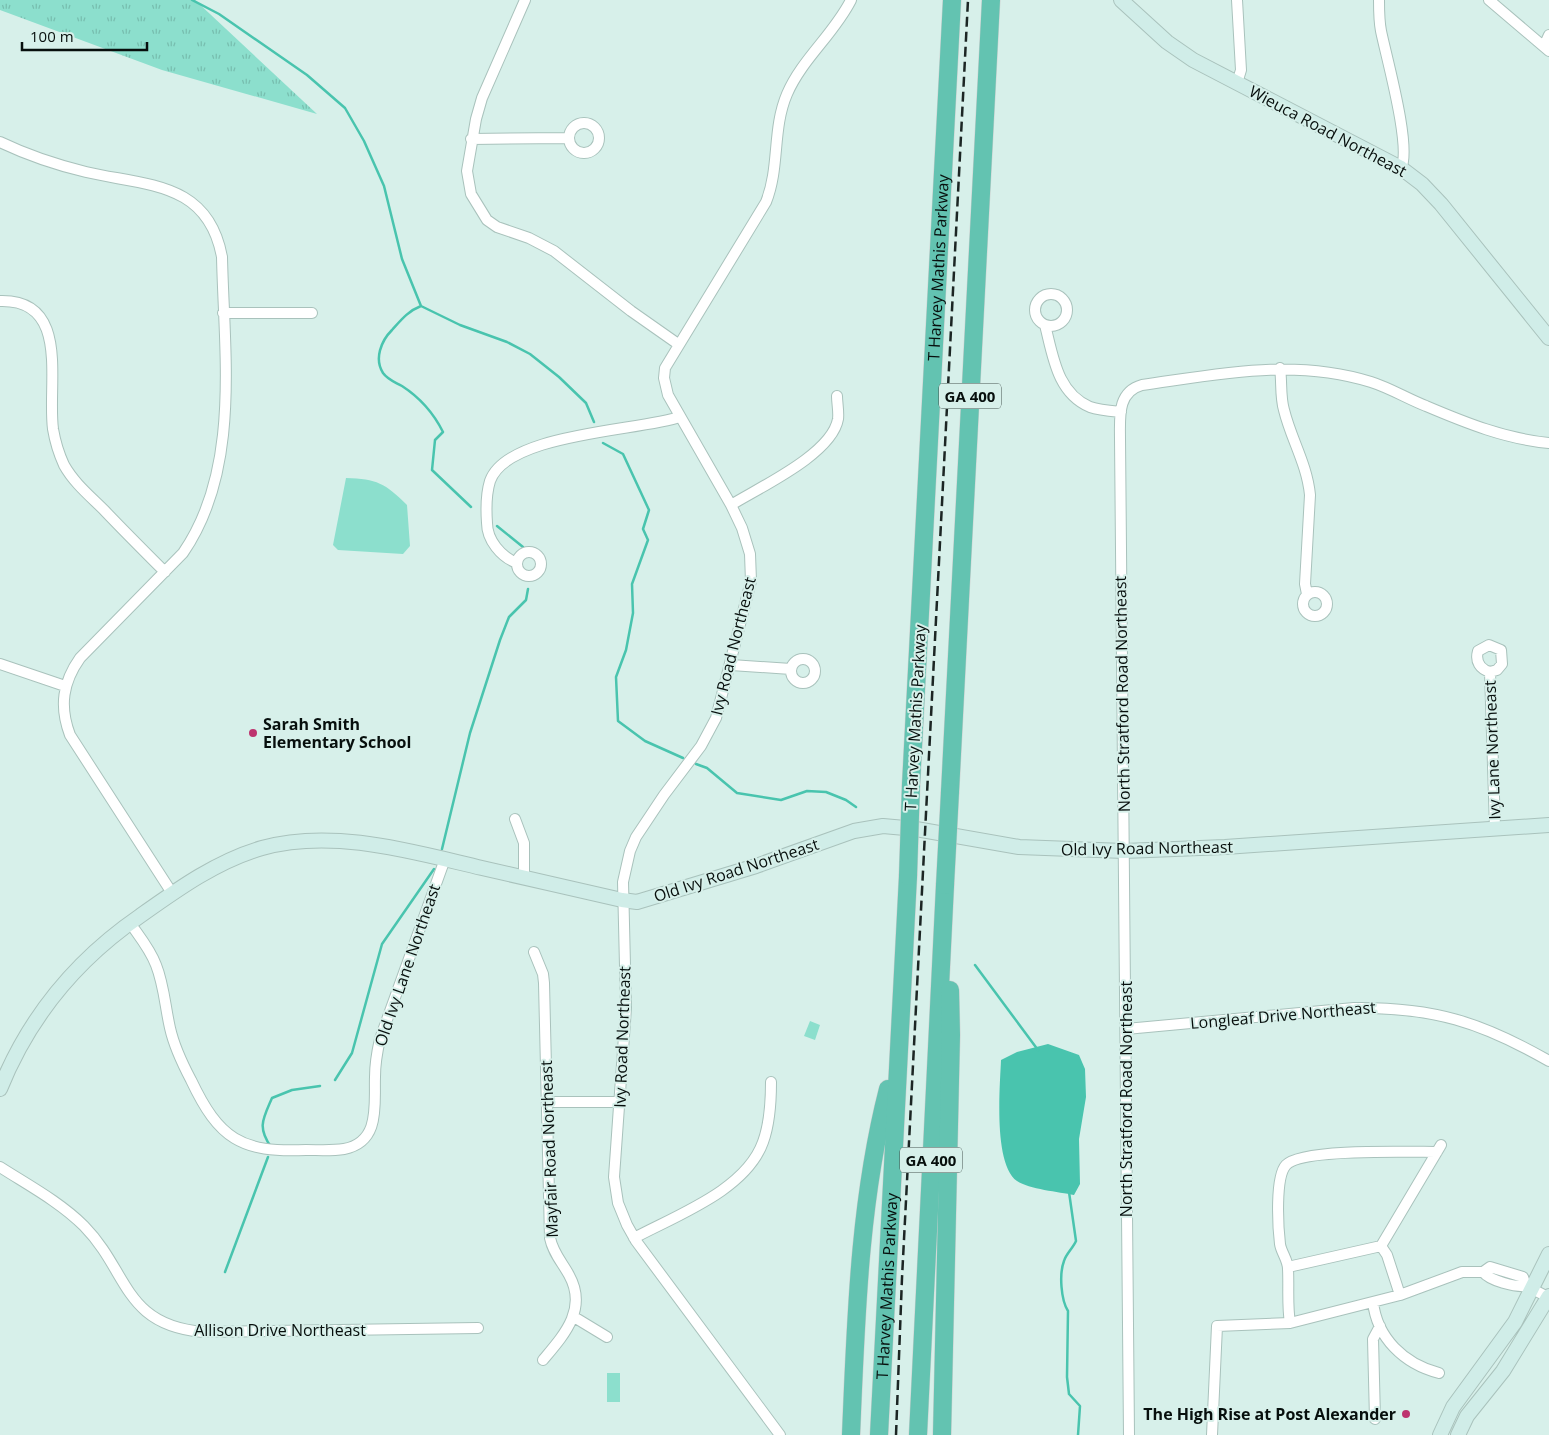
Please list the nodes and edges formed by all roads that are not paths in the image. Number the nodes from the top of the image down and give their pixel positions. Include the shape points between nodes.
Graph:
1 (525, 0) edge
2 (851, 0) edge
3 (952, 0) edge
4 (990, 0) edge
5 (1121, 0) edge
6 (1237, 0) edge
7 (1379, 0) edge
8 (1488, 0) edge
9 (1549, 35) edge
10 (1546, 49) edge
11 (1237, 82) junction
12 (569, 138) dead end
13 (471, 139) junction
14 (0, 142) edge
15 (1401, 168) junction
16 (0, 301) edge
17 (223, 313) junction
18 (312, 313) dead end
19 (1044, 325) dead end
20 (1549, 338) edge
21 (678, 344) junction
22 (1280, 368) junction
23 (837, 396) dead end
24 (1121, 412) junction
25 (680, 417) junction
26 (1549, 443) edge
27 (731, 504) junction
28 (517, 563) dead end
29 (166, 572) junction
30 (1307, 594) dead end
31 (0, 664) edge
32 (731, 665) junction
33 (790, 669) dead end
34 (1490, 672) dead end
35 (65, 686) junction
36 (515, 819) dead end
37 (1549, 826) edge
38 (1495, 828) junction
39 (1124, 852) junction
40 (445, 859) junction
41 (524, 878) junction
42 (945, 885) junction
43 (172, 893) junction
44 (622, 900) junction
45 (130, 923) junction
46 (534, 952) dead end
47 (1126, 1029) junction
48 (898, 1047) junction
49 (1549, 1061) edge
50 (771, 1082) dead end
51 (0, 1089) edge
52 (547, 1102) junction
53 (620, 1102) junction
54 (0, 1167) edge
55 (634, 1238) junction
56 (1381, 1246) junction
57 (1549, 1254) edge
58 (1288, 1267) junction
59 (1528, 1287) junction
60 (1400, 1295) junction
61 (1549, 1297) edge
62 (1373, 1302) junction
63 (574, 1317) junction
64 (1290, 1322) junction
65 (1380, 1326) junction
66 (478, 1328) dead end
67 (607, 1337) dead end
68 (543, 1360) dead end
69 (1439, 1373) dead end
70 (1375, 1419) dead end
71 (780, 1435) edge
72 (851, 1435) edge
73 (878, 1435) edge
74 (918, 1435) edge
75 (942, 1435) edge
76 (1129, 1435) edge
77 (1212, 1435) edge
78 (1440, 1435) edge
79 (1458, 1435) edge

1 - 13 street via 482,98
2 - 21 street, Ivy Road Northeast via 787,93 780,118 775,175 766,202
3 - 48 highway, T Harvey Mathis Parkway / GA 400, bridge
4 - 42 highway, GA 400, bridge
5 - 11 street, Wieuca Road Northeast via 1167,42 1193,60
6 - 11 street via 1241,70
7 - 15 street via 1380,28 1396,95 1404,156
8 - 10 street
9 - 10 street
11 - 15 street, Wieuca Road Northeast
12 - 13 street
13 - 21 street via 468,186 474,202 487,220 554,251
14 - 17 street via 44,160 144,182 185,196 208,220 218,239 222,257
15 - 20 street, Wieuca Road Northeast via 1441,204
16 - 29 street via 27,306 47,327 51,345 53,427 64,464 80,486
17 - 18 street
17 - 29 street via 224,412 215,482 196,534
19 - 24 street via 1058,376 1072,395 1090,407
21 - 25 street, Ivy Road Northeast via 665,368 664,378 668,395
22 - 24 street, North Stratford Road Northeast via 1142,385 1124,397
22 - 26 street, North Stratford Road Northeast via 1371,382 1498,433
22 - 30 street via 1283,407 1303,459 1310,495
23 - 27 street via 838,419 831,435 814,454
24 - 39 street, North Stratford Road Northeast
25 - 27 street, Ivy Road Northeast
25 - 28 street via 529,448 511,458 490,480 487,531 509,560
27 - 32 street, Ivy Road Northeast via 747,542 751,568 748,595
29 - 35 street via 80,658
31 - 35 street
32 - 33 street
32 - 44 street, Ivy Road Northeast via 709,733 636,837 626,867
34 - 38 street, Ivy Lane Northeast
35 - 43 street via 63,712 70,735
36 - 41 street via 524,843
37 - 38 street, Old Ivy Road Northeast
38 - 39 street, Old Ivy Road Northeast
39 - 44 street, Old Ivy Road Northeast via 1019,848 883,826 848,833 650,899 637,902
39 - 47 street, North Stratford Road Northeast
40 - 41 street, Old Ivy Road Northeast
40 - 43 street, Old Ivy Road Northeast via 378,846 327,841 291,842 236,857
40 - 45 street, Old Ivy Lane Northeast via 380,1039 375,1068 374,1123 363,1140 344,1149 262,1149 237,1140 216,1124 176,1050 156,964
41 - 44 street, Old Ivy Road Northeast
42 - 74 highway, GA 400
42 - 75 highway via 951,1035
43 - 45 street, Old Ivy Road Northeast
44 - 53 street, Ivy Road Northeast via 626,1008
45 - 51 street, Old Ivy Road Northeast via 89,956 56,991 22,1041
46 - 52 street, Mayfair Road Northeast via 544,983
47 - 49 street, Longleaf Drive Northeast via 1387,1007 1420,1010 1468,1022 1501,1035
47 - 76 street, North Stratford Road Northeast
48 - 72 highway via 877,1141 862,1248
48 - 73 highway, T Harvey Mathis Parkway / GA 400
50 - 55 street via 768,1126 760,1149 747,1169 730,1186
52 - 53 street
52 - 63 street, Mayfair Road Northeast via 550,1238 555,1255 574,1286
53 - 55 street, Ivy Road Northeast via 614,1177 618,1203
54 - 66 street, Allison Drive Northeast via 75,1217 96,1241 135,1302 153,1317 173,1327 202,1332
55 - 71 street, Ivy Road Northeast
56 - 58 street
56 - 58 street via 1439,1148 1340,1152 1293,1160 1285,1165 1279,1178 1280,1245
56 - 60 street
57 - 59 street
58 - 64 street
59 - 60 street via 1523,1277 1490,1267 1483,1272 1462,1272
59 - 61 street
59 - 78 street via 1515,1322 1453,1406
60 - 62 street
61 - 79 street
62 - 64 street
62 - 65 street
63 - 67 street
63 - 68 street, Mayfair Road Northeast via 567,1332
64 - 77 street via 1217,1326
65 - 69 street via 1386,1339 1410,1362
65 - 70 street via 1373,1340

